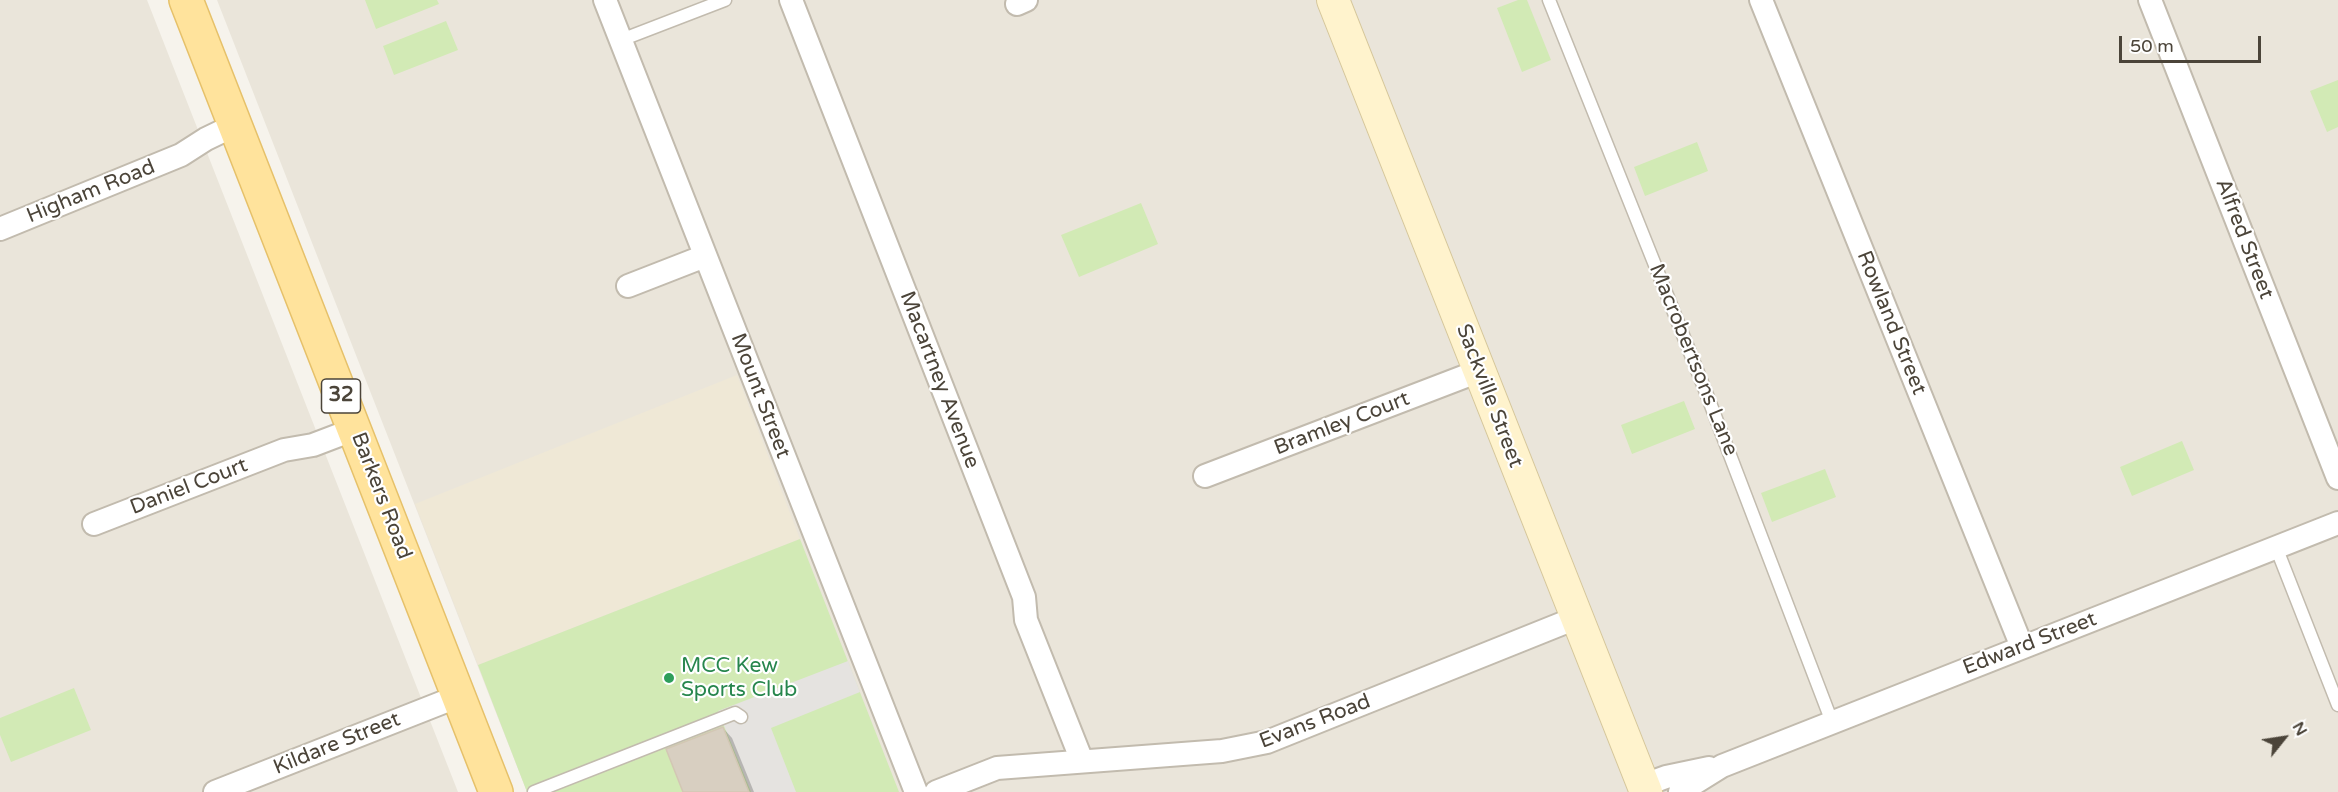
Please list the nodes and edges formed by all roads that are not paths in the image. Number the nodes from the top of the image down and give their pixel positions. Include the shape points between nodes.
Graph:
1 (186, 0) edge
2 (605, 0) edge
3 (725, 0) edge
4 (791, 0) edge
5 (1333, 0) edge
6 (1549, 0) edge
7 (1761, 0) edge
8 (2150, 0) edge
9 (621, 40) junction
10 (238, 132) junction
11 (0, 229) edge
12 (705, 256) junction
13 (628, 286) dead end
14 (1479, 371) junction
15 (352, 423) junction
16 (1205, 477) dead end
17 (2338, 478) edge
18 (2338, 523) edge
19 (94, 524) dead end
20 (2276, 547) junction
21 (1576, 618) junction
22 (2022, 647) junction
23 (459, 696) junction
24 (2338, 705) edge
25 (741, 717) dead end
26 (1832, 722) junction
27 (1082, 761) junction
28 (1722, 766) junction
29 (1645, 789) edge
30 (214, 792) edge
31 (496, 792) edge
32 (534, 792) edge
33 (916, 792) edge
34 (936, 792) edge
35 (1680, 792) edge

1 - 10 main road, Barkers Road / 32
2 - 9 street, Mount Street
3 - 9 lane
4 - 27 street, Macartney Avenue via 1024,597 1026,620
5 - 14 street, Sackville Street
6 - 26 lane, Macrobertsons Lane
7 - 22 street, Rowland Street
8 - 17 street, Alfred Street
9 - 12 street, Mount Street
10 - 11 street, Higham Road via 206,139 181,156
10 - 15 main road, Barkers Road / 32
12 - 13 street
12 - 33 street, Mount Street
14 - 16 street, Bramley Court
14 - 21 street, Sackville Street
15 - 19 street, Daniel Court via 308,433 284,450
15 - 23 main road, Barkers Road / 32
18 - 20 street, Edward Street
20 - 22 street, Edward Street
20 - 24 lane
21 - 27 street, Evans Road via 1267,742 1222,751
21 - 29 street, Sackville Street
22 - 26 street, Edward Street
23 - 30 street, Kildare Street
23 - 31 main road, Barkers Road / 32
25 - 32 lane via 735,712
26 - 28 street, Edward Street
27 - 34 street, Evans Road via 993,768
28 - 29 street, Edward Street via 1666,777
28 - 35 street, Edward Street

